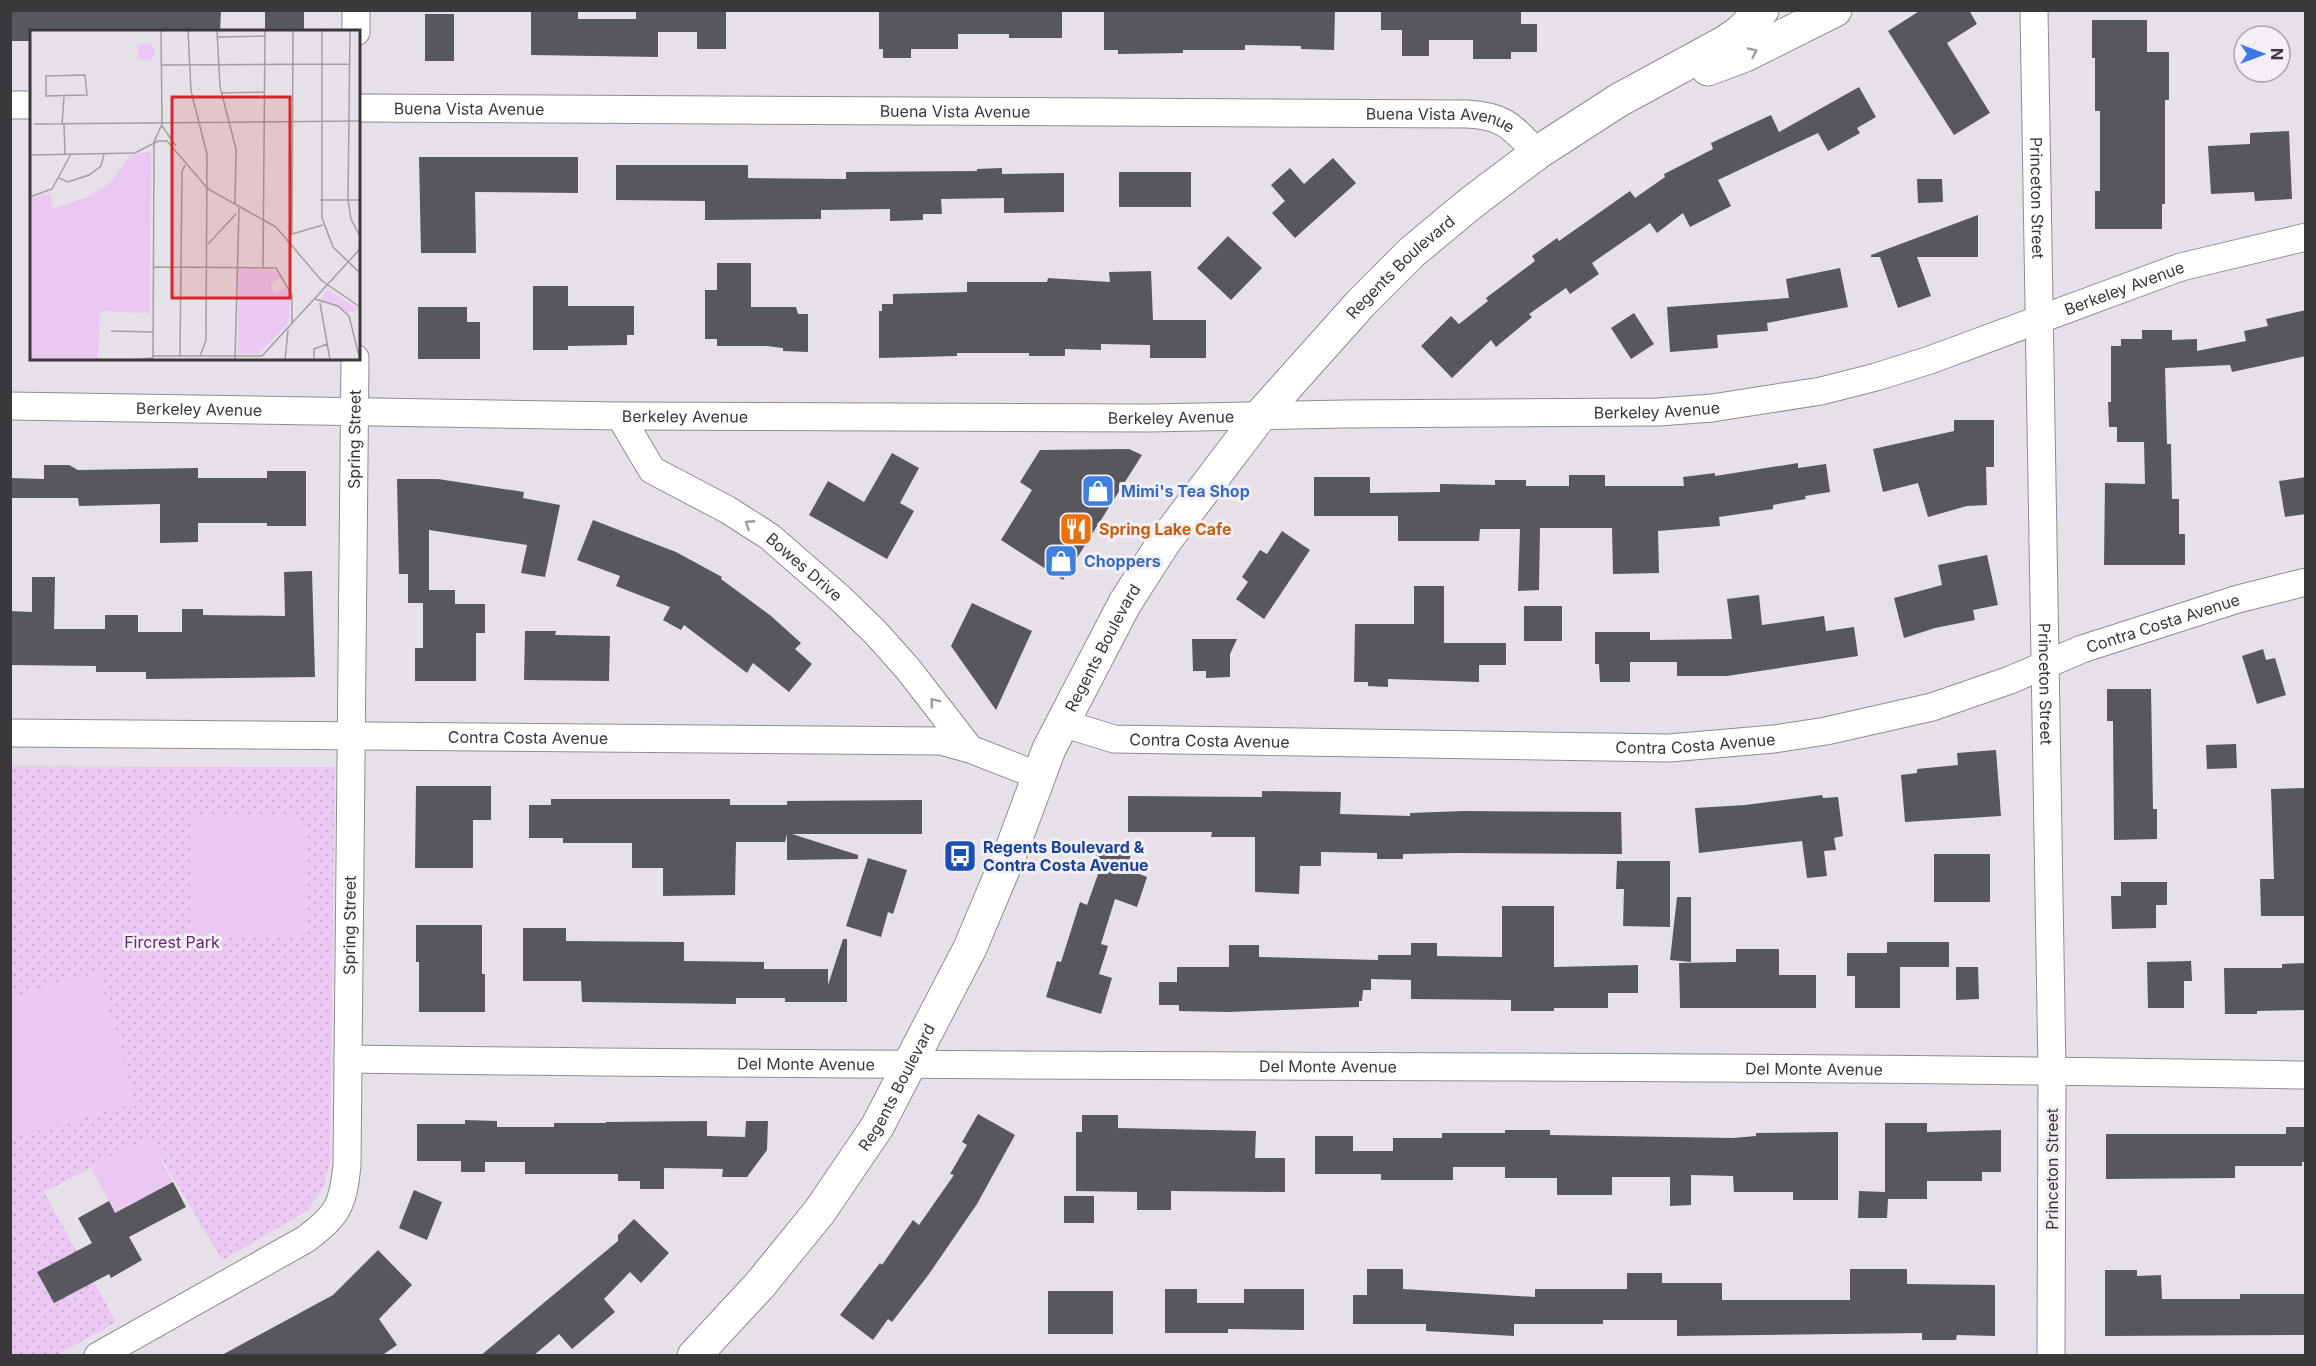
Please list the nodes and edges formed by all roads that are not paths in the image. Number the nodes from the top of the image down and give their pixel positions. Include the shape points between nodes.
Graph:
1 (356, 10) edge
2 (1762, 10) edge
3 (1834, 10) edge
4 (2034, 10) edge
5 (356, 30) edge
6 (1618, 100) junction
7 (10, 105) edge
8 (30, 105) edge
9 (360, 108) edge
10 (1537, 153) junction
11 (2306, 237) edge
12 (2039, 318) junction
13 (355, 360) edge
14 (10, 406) edge
15 (354, 413) junction
16 (620, 416) junction
17 (1259, 417) junction
18 (2306, 582) edge
19 (2044, 666) junction
20 (1062, 723) junction
21 (10, 733) edge
22 (353, 737) junction
23 (970, 749) junction
24 (1039, 776) junction
25 (348, 1059) junction
26 (909, 1065) junction
27 (2052, 1071) junction
28 (2306, 1075) edge
29 (698, 1355) edge
30 (98, 1356) edge
31 (2051, 1356) edge

1 - 5 street
2 - 6 main road, Regents Boulevard via 1724,43
6 -> 3 main road via 1745,55
4 - 12 street, Princeton Street
6 - 10 main road, Regents Boulevard
7 - 8 street
9 - 10 street, Buena Vista Avenue via 1467,114 1489,115 1508,124
10 - 17 main road, Regents Boulevard via 1412,252
11 - 12 street, Berkeley Avenue via 2181,267
12 - 17 street, Berkeley Avenue via 1876,377 1745,404 1658,412
12 - 19 street, Princeton Street
13 - 15 street, Spring Street
14 - 15 street, Berkeley Avenue
15 - 16 street, Berkeley Avenue
15 - 22 street, Spring Street
16 - 17 street, Berkeley Avenue
23 -> 16 street, Bowes Drive via 908,669 840,598 770,537 652,470
17 - 20 main road, Regents Boulevard via 1164,543 1125,603
18 - 19 street, Contra Costa Avenue via 2174,619 2082,649
19 - 20 street, Contra Costa Avenue via 1932,707 1805,735 1722,745 1669,748 1114,739
19 - 27 street, Princeton Street
20 - 24 main road, Regents Boulevard
21 - 22 street, Contra Costa Avenue
22 - 23 street, Contra Costa Avenue via 941,741
22 - 25 street, Spring Street
23 - 24 street, Contra Costa Avenue
24 - 26 main road, Regents Boulevard via 970,948
25 - 26 street, Del Monte Avenue
25 - 30 street, Spring Street via 346,1173 340,1204 333,1216 287,1252
26 - 27 street, Del Monte Avenue
26 - 29 main road, Regents Boulevard via 877,1127 820,1210
27 - 28 street, Del Monte Avenue
27 - 31 street, Princeton Street

